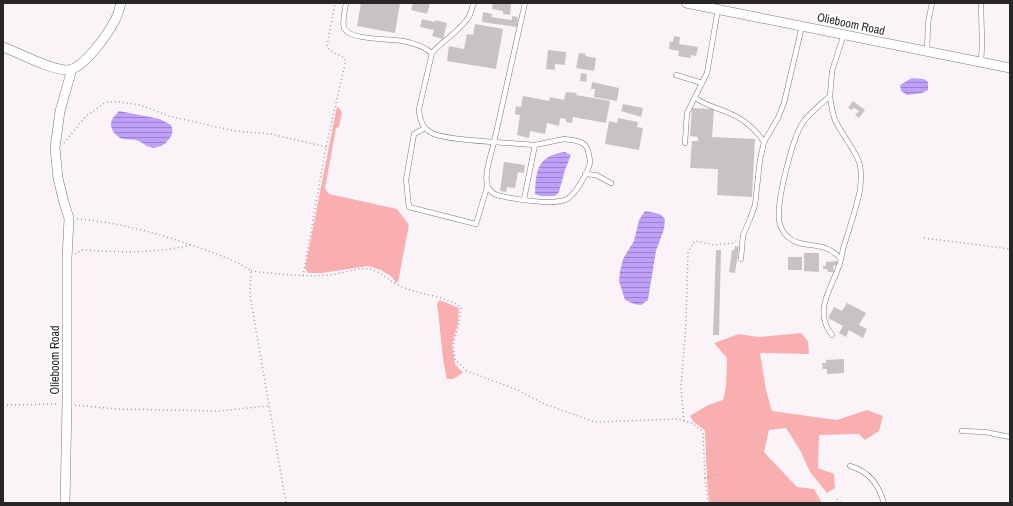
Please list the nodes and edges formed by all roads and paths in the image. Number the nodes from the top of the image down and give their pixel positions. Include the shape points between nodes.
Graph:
1 (121, 3) edge
2 (335, 3) edge
3 (346, 3) edge
4 (474, 3) edge
5 (525, 3) edge
6 (686, 3) edge
7 (932, 3) edge
8 (981, 4) dead end
9 (718, 9) junction
10 (802, 26) junction
11 (844, 34) junction
12 (3, 47) edge
13 (927, 52) junction
14 (432, 53) junction
15 (981, 62) junction
16 (1010, 68) edge
17 (72, 69) junction
18 (676, 75) dead end
19 (702, 83) junction
20 (830, 96) junction
21 (695, 98) junction
22 (425, 128) junction
23 (494, 142) junction
24 (764, 142) junction
25 (685, 143) dead end
26 (534, 145) junction
27 (326, 147) junction
28 (55, 148) junction
29 (585, 174) junction
30 (611, 183) dead end
31 (487, 187) junction
32 (524, 199) junction
33 (69, 218) junction
34 (743, 235) junction
35 (924, 238) dead end
36 (191, 245) junction
37 (1010, 249) edge
38 (741, 258) dead end
39 (840, 258) junction
40 (67, 259) junction
41 (251, 271) junction
42 (303, 276) junction
43 (832, 334) dead end
44 (67, 404) junction
45 (3, 405) edge
46 (268, 406) junction
47 (684, 421) junction
48 (962, 431) dead end
49 (1010, 437) edge
50 (850, 466) dead end
51 (718, 474) dead end
52 (705, 478) junction
53 (837, 499) dead end
54 (65, 503) edge
55 (286, 503) edge
56 (708, 503) edge
57 (841, 503) edge
58 (884, 503) edge

1 - 17 street via 111,27 89,56
2 - 27 path via 326,46 331,52 342,56 345,64
3 - 14 lane via 344,28 347,32 364,37 404,41 424,47
4 - 14 lane via 470,15 462,26
5 - 23 lane
6 - 9 street, Olieboom Road
7 - 13 lane
8 - 15 lane
9 - 10 street, Olieboom Road
9 - 19 lane via 708,68
10 - 11 street, Olieboom Road
10 - 24 lane via 784,103
11 - 13 street, Olieboom Road
11 - 20 lane via 834,65
12 - 17 street via 58,68
13 - 15 street, Olieboom Road
14 - 22 lane via 419,109 419,116
15 - 16 street, Olieboom Road
17 - 28 street, Olieboom Road via 60,111
18 - 19 lane
19 - 21 lane
20 - 39 lane via 834,118 860,167 860,188 854,216
20 - 39 lane via 812,113 799,131 780,194 779,220 789,238 826,247
21 - 24 lane via 741,119 754,128
21 - 25 lane via 687,112
22 - 23 lane via 430,133 442,136
22 - 31 lane via 414,134 406,180 409,207 476,224
23 - 26 lane
23 - 31 lane via 486,180
24 - 34 lane via 755,205
26 - 29 lane via 564,140 584,144 590,162
26 - 32 lane
27 - 28 path via 270,134 235,131 169,116 140,105 106,102 85,117 65,142
27 - 42 path
28 - 33 street, Olieboom Road via 58,178
29 - 30 lane via 596,175
29 - 32 lane via 568,199 554,202
31 - 32 lane via 493,194
33 - 36 path via 99,220
33 - 40 street, Olieboom Road
34 - 38 lane
34 - 47 path via 734,243 715,245 695,241 688,252 681,388
35 - 37 path
36 - 40 path via 151,252 82,250
36 - 41 path via 237,262
39 - 43 lane via 825,302 824,317
40 - 44 street, Olieboom Road
41 - 42 path
41 - 46 path via 250,295
42 - 47 path via 331,275 368,269 384,275 402,287 454,303 461,307 460,323 453,345 455,359 467,371 518,390 542,403 596,422 678,419
44 - 45 path
44 - 46 path via 116,409 219,411
44 - 54 street, Olieboom Road
46 - 55 path
47 - 52 path via 692,423 703,432
48 - 49 lane
50 - 58 lane via 869,475
51 - 52 path
52 - 56 path
53 - 57 path

